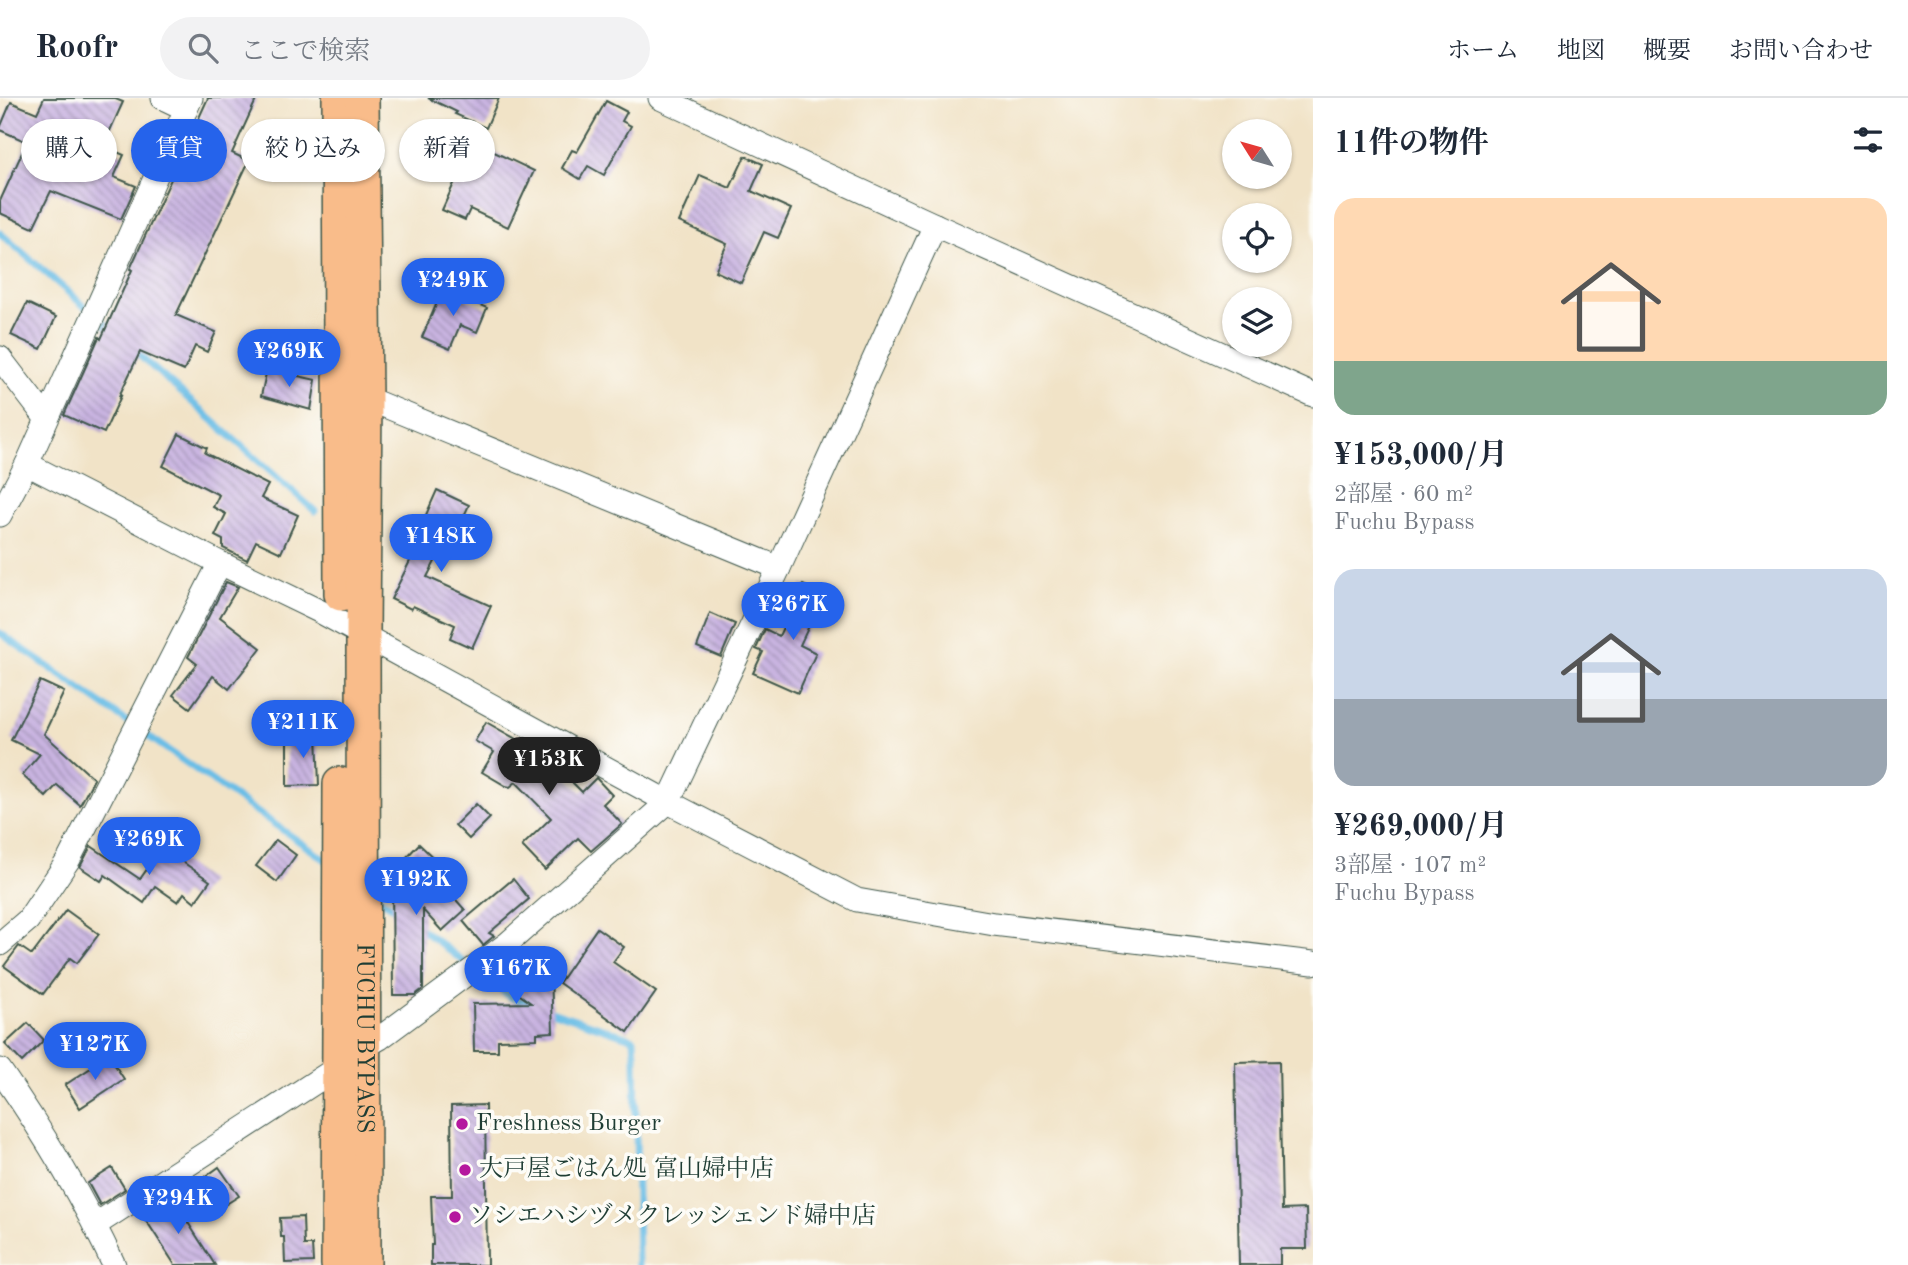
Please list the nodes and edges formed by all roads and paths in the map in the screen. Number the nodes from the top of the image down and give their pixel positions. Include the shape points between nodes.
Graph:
1 (163, 98) edge
2 (339, 98) edge
3 (362, 98) edge
4 (660, 98) edge
5 (189, 103) edge
6 (935, 225) junction
7 (0, 358) edge
8 (1313, 395) edge
9 (365, 400) junction
10 (46, 418) junction
11 (26, 464) junction
12 (0, 515) edge
13 (220, 563) junction
14 (779, 568) junction
15 (352, 629) junction
16 (668, 802) junction
17 (0, 944) edge
18 (1313, 963) edge
19 (352, 1056) junction
20 (0, 1070) edge
21 (95, 1225) junction
22 (114, 1265) edge
23 (338, 1265) edge
24 (364, 1265) edge

1 - 5 street
2 - 15 highway, FUCHU BYPASS
3 - 9 highway, FUCHU BYPASS
4 - 6 street
5 - 10 street
6 - 8 street
6 - 14 street
7 - 10 street
9 - 14 street
9 - 15 highway, FUCHU BYPASS
10 - 11 street
11 - 12 street
11 - 13 street
13 - 15 street
13 - 17 street via 69,859 28,920
14 - 16 street
15 - 16 street
15 - 19 highway, FUCHU BYPASS
16 - 18 street via 857,900 994,924
16 - 19 street via 507,944
19 - 21 street
19 - 23 highway, FUCHU BYPASS
19 - 24 highway, FUCHU BYPASS
20 - 21 street
21 - 22 street

